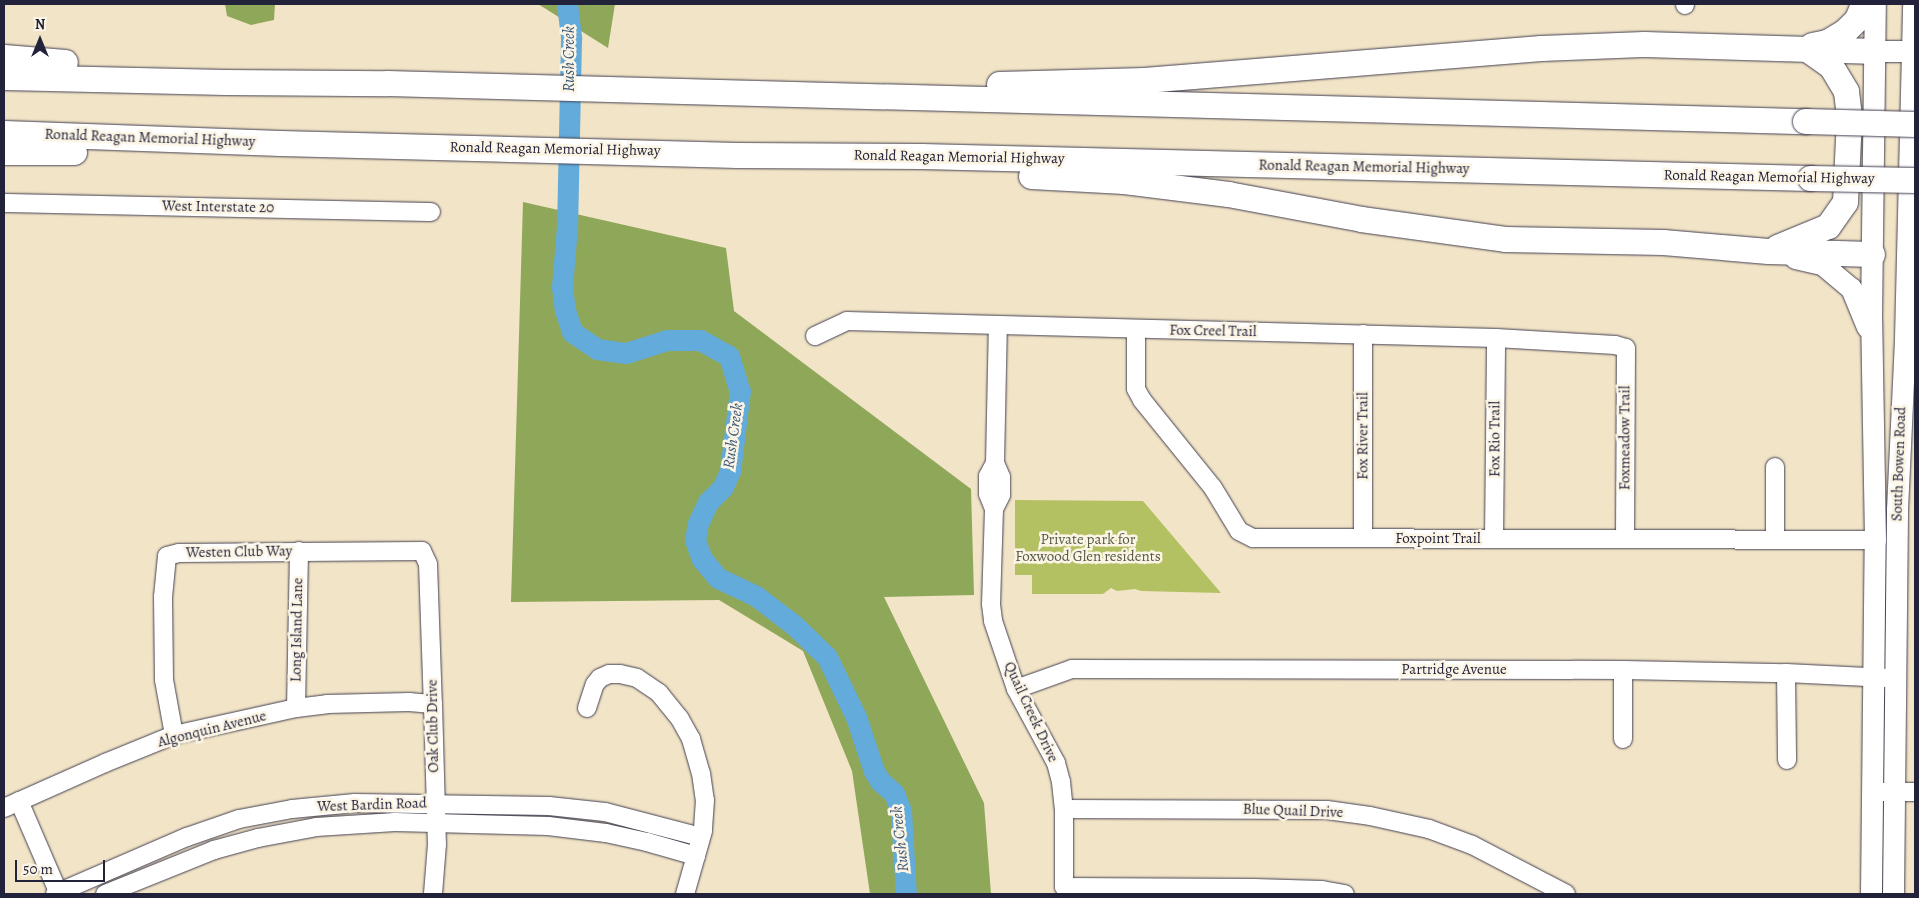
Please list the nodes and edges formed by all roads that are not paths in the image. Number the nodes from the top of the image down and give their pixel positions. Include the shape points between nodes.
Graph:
1 (1863, 4) edge
2 (1875, 4) edge
3 (1913, 4) edge
4 (1776, 47) junction
5 (1807, 49) junction
6 (1913, 51) edge
7 (1876, 52) junction
8 (4, 57) edge
9 (4, 77) edge
10 (387, 83) junction
11 (681, 91) junction
12 (1915, 124) edge
13 (4, 133) edge
14 (280, 143) junction
15 (4, 152) edge
16 (737, 154) junction
17 (1915, 180) edge
18 (4, 203) edge
19 (431, 212) dead end
20 (1768, 251) junction
21 (1872, 254) junction
22 (1911, 254) edge
23 (1915, 307) edge
24 (998, 325) junction
25 (1136, 329) junction
26 (1363, 334) junction
27 (815, 336) dead end
28 (1496, 338) junction
29 (1904, 338) junction
30 (1615, 345) joint
31 (1872, 345) junction
32 (1775, 467) dead end
33 (1364, 538) junction
34 (1494, 539) junction
35 (1625, 539) junction
36 (1774, 540) junction
37 (1875, 540) junction
38 (299, 551) junction
39 (427, 558) joint
40 (1623, 670) junction
41 (1786, 672) junction
42 (1874, 678) junction
43 (1895, 678) junction
44 (1016, 689) junction
45 (433, 704) junction
46 (296, 708) junction
47 (586, 708) dead end
48 (174, 735) junction
49 (1623, 739) dead end
50 (1787, 760) dead end
51 (1872, 792) junction
52 (1894, 792) junction
53 (1915, 792) edge
54 (435, 803) junction
55 (11, 805) edge
56 (1064, 809) junction
57 (436, 824) junction
58 (702, 837) junction
59 (696, 856) junction
60 (58, 894) edge
61 (105, 894) edge
62 (434, 894) edge
63 (686, 894) edge
64 (1345, 894) edge
65 (1566, 894) edge
66 (1871, 894) edge
67 (1893, 894) edge

1 - 4 highway via 1857,19 1838,37 1817,44
2 - 7 main road, South Bowen Road
3 - 6 main road, South Bowen Road
4 - 5 highway
4 - 11 highway via 1644,44 1551,47 1144,80 1027,84 864,82
5 - 7 highway
5 - 20 highway via 1831,66 1846,91 1849,116 1844,202 1839,213 1824,228
6 - 7 main road
6 - 22 main road, South Bowen Road
7 - 21 main road, South Bowen Road
8 - 10 highway via 216,66
9 - 10 highway
10 - 11 highway
11 - 12 highway, bridge
13 - 14 highway, Ronald Reagan Memorial Highway
14 - 15 highway via 112,153
14 - 16 highway, Ronald Reagan Memorial Highway
16 - 17 highway, Ronald Reagan Memorial Highway, bridge
16 - 20 highway via 900,172 1124,181 1228,194 1361,219 1505,239 1662,242
18 - 19 street, West Interstate 20
20 - 21 highway
20 - 31 main road via 1822,264 1851,288
21 - 22 main road
21 - 31 main road, South Bowen Road
22 - 29 main road, South Bowen Road
23 - 29 main road
24 - 25 street, Fox Creel Trail
24 - 27 street, Fox Creel Trail via 846,321
24 - 44 street, Quail Creek Drive via 995,463 1001,477 1001,495 994,508 992,604 993,621
25 - 26 street, Fox Creel Trail
25 - 33 street, Foxpoint Trail via 1136,389 1139,395 1213,488 1239,531 1253,538
26 - 28 street, Fox Creel Trail
26 - 33 street, Fox River Trail
28 - 30 street, Fox Creel Trail
28 - 34 street, Fox Rio Trail
29 - 43 main road, South Bowen Road
30 - 35 street, Foxmeadow Trail via 1626,348
31 - 37 main road, South Bowen Road
32 - 36 street
33 - 34 street, Foxpoint Trail
34 - 35 street, Foxpoint Trail
35 - 36 street, Foxpoint Trail
36 - 37 street, Foxpoint Trail
37 - 42 main road, South Bowen Road
38 - 39 street, Westen Club Way via 415,549 422,551
38 - 46 street, Long Island Lane
38 - 48 street, Westen Club Way via 179,553 167,556 162,597 164,680
39 - 45 street, Oak Club Drive
40 - 41 street, Partridge Avenue
40 - 44 street, Partridge Avenue via 1072,669
40 - 49 street
41 - 42 street, Partridge Avenue
41 - 50 street
42 - 43 street, Partridge Avenue
42 - 51 main road, South Bowen Road
43 - 52 main road, South Bowen Road
44 - 56 street, Quail Creek Drive via 1056,763
45 - 46 street, Algonquin Avenue via 327,704
45 - 54 street, Oak Club Drive
46 - 48 street, Algonquin Avenue
47 - 58 street via 595,684 609,674 636,678 659,693 691,739 705,800
48 - 55 street, Algonquin Avenue
51 - 52 street
51 - 66 main road, South Bowen Road
52 - 53 street
52 - 67 main road, South Bowen Road
54 - 57 street, Oak Club Drive
54 - 58 street, West Bardin Road via 549,806 605,812
54 - 60 street, West Bardin Road via 355,803 292,809 238,820 187,837
55 - 60 street
56 - 64 street, Quail Creek Drive via 1064,887 1254,888
56 - 65 street, Blue Quail Drive via 1327,810 1370,816 1429,829 1472,845
57 - 59 street, West Bardin Road via 548,826 606,833
57 - 61 street, West Bardin Road via 395,822 316,827 258,838 214,850
57 - 62 street, Oak Club Drive
58 - 59 street
59 - 63 street

